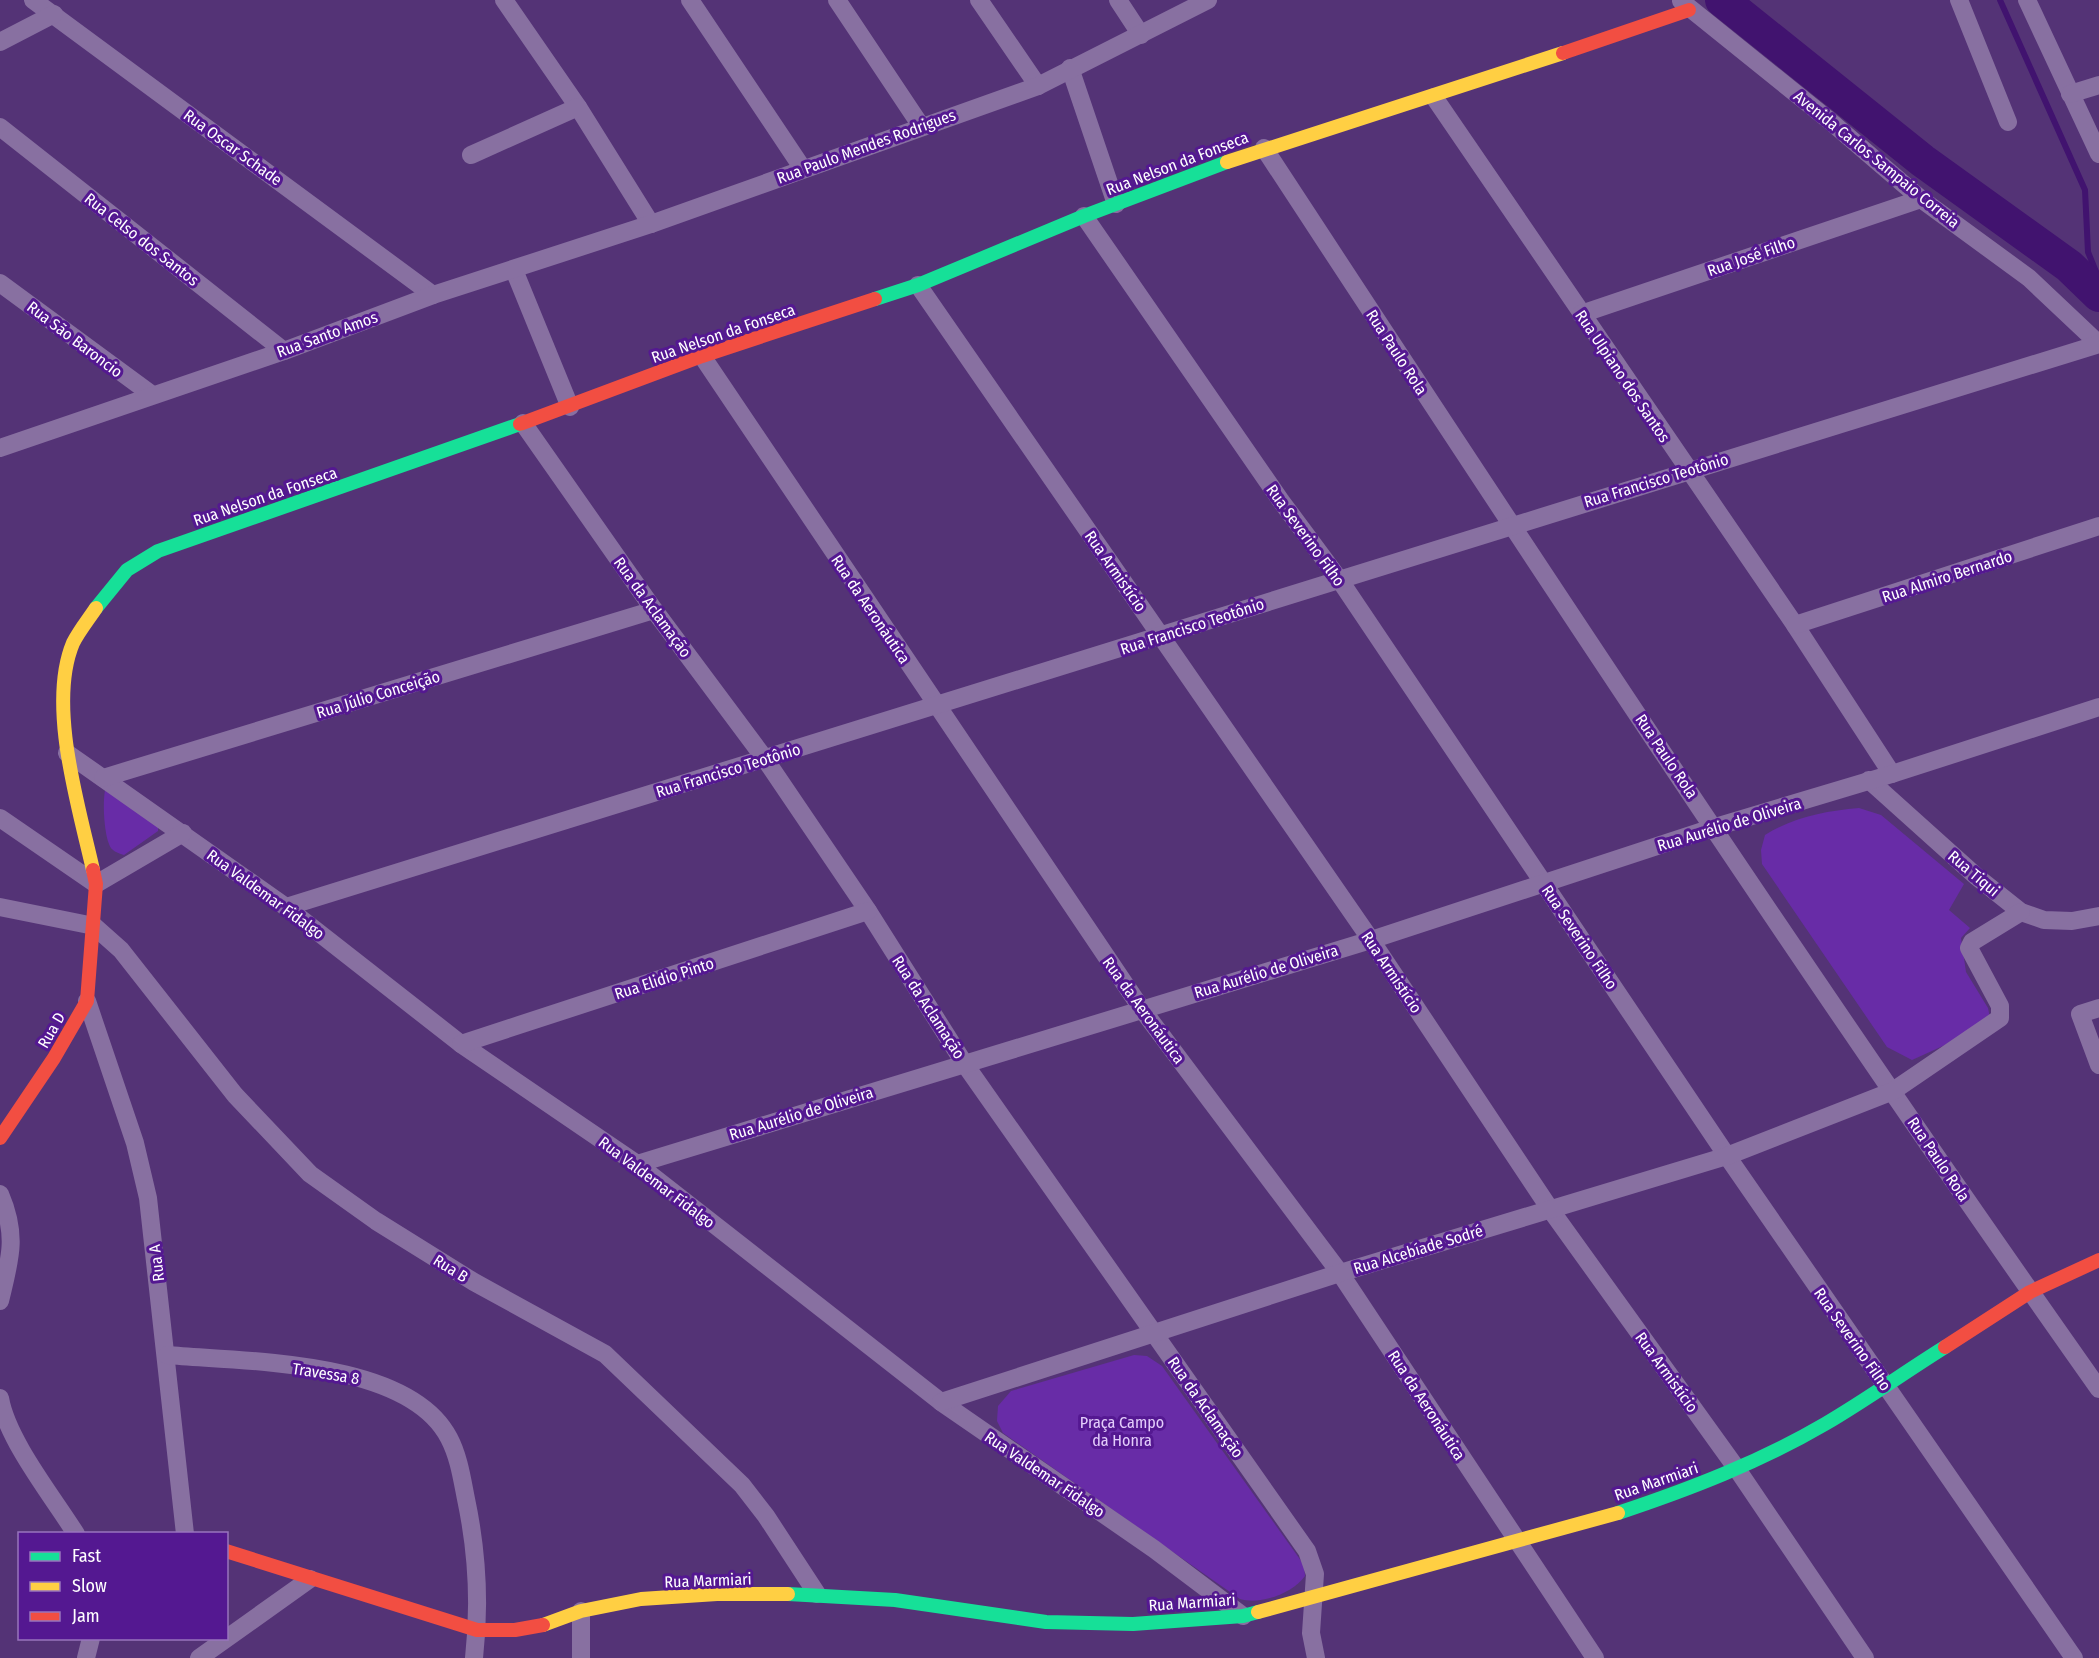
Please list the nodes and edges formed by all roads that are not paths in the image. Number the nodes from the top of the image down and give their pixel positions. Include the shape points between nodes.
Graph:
1 (33, 0) edge
2 (504, 0) edge
3 (690, 0) edge
4 (837, 0) edge
5 (979, 0) edge
6 (1118, 0) edge
7 (1208, 0) edge
8 (1959, 0) edge
9 (2027, 0) edge
10 (1685, 5) edge
11 (54, 14) junction
12 (1141, 35) junction
13 (0, 42) edge
14 (1070, 68) junction
15 (2099, 85) edge
16 (1038, 86) junction
17 (2070, 94) junction
18 (1434, 97) junction
19 (578, 107) junction
20 (2008, 122) dead end
21 (921, 126) junction
22 (0, 127) edge
23 (1264, 148) junction
24 (2099, 153) edge
25 (471, 155) dead end
26 (803, 169) junction
27 (1921, 199) junction
28 (1116, 204) junction
29 (1084, 216) junction
30 (651, 224) junction
31 (514, 270) junction
32 (0, 283) edge
33 (918, 285) junction
34 (433, 295) junction
35 (1581, 314) junction
36 (2099, 344) edge
37 (284, 351) junction
38 (702, 356) junction
39 (151, 394) junction
40 (570, 407) junction
41 (523, 423) junction
42 (3, 444) edge
43 (1687, 471) junction
44 (1511, 524) junction
45 (2099, 526) edge
46 (1339, 579) junction
47 (654, 610) junction
48 (1795, 625) junction
49 (1161, 637) junction
50 (935, 705) junction
51 (2099, 707) edge
52 (67, 753) junction
53 (765, 759) junction
54 (1892, 774) junction
55 (103, 778) junction
56 (1869, 780) junction
57 (0, 818) edge
58 (1715, 827) junction
59 (183, 833) junction
60 (96, 884) junction
61 (1544, 884) junction
62 (0, 907) edge
63 (286, 907) junction
64 (868, 911) junction
65 (2021, 912) junction
66 (2099, 916) edge
67 (94, 926) junction
68 (1371, 940) junction
69 (87, 1001) junction
70 (1141, 1008) junction
71 (2099, 1008) edge
72 (460, 1044) junction
73 (2098, 1062) edge
74 (964, 1063) junction
75 (1893, 1091) junction
76 (0, 1138) edge
77 (1727, 1156) junction
78 (637, 1164) junction
79 (0, 1194) edge
80 (1550, 1209) junction
81 (2099, 1260) edge
82 (1340, 1273) junction
83 (2030, 1292) junction
84 (0, 1301) edge
85 (1153, 1332) junction
86 (167, 1355) junction
87 (1886, 1387) junction
88 (2099, 1389) edge
89 (0, 1398) edge
90 (940, 1402) junction
91 (1737, 1469) junction
92 (75, 1532) edge
93 (185, 1532) edge
94 (1517, 1542) junction
95 (228, 1552) edge
96 (310, 1579) junction
97 (817, 1594) junction
98 (1314, 1599) junction
99 (581, 1611) junction
100 (1244, 1616) junction
101 (477, 1630) junction
102 (228, 1637) edge
103 (90, 1640) edge
104 (224, 1640) edge
105 (86, 1658) edge
106 (199, 1658) edge
107 (474, 1658) edge
108 (581, 1658) edge
109 (1316, 1658) edge
110 (1595, 1658) edge
111 (1865, 1658) edge
112 (2074, 1658) edge

1 - 11 street, Rua Oscar Schade
2 - 19 street
3 - 26 street
4 - 21 street
5 - 16 street
6 - 12 street
7 - 12 street, Rua Paulo Mendes Rodrigues
8 - 20 street
9 - 17 street
10 - 18 street, Rua Nelson da Fonseca
10 - 27 street, Avenida Carlos Sampaio Correia
11 - 13 street
11 - 34 street, Rua Oscar Schade
12 - 14 street, Rua Paulo Mendes Rodrigues
14 - 16 street, Rua Paulo Mendes Rodrigues
14 - 28 street
15 - 17 street
16 - 21 street, Rua Paulo Mendes Rodrigues
17 - 24 street
18 - 23 street, Rua Nelson da Fonseca
18 - 35 street, Rua Ulpiano dos Santos
19 - 25 street
19 - 30 street
21 - 26 street, Rua Paulo Mendes Rodrigues
22 - 37 street, Rua Celso dos Santos
23 - 28 street, Rua Nelson da Fonseca
23 - 44 street, Rua Paulo Rola
26 - 30 street, Rua Paulo Mendes Rodrigues
27 - 35 street, Rua José Filho
27 - 36 street, Avenida Carlos Sampaio Correia via 2029,278
28 - 29 street, Rua Nelson da Fonseca
29 - 33 street, Rua Nelson da Fonseca
29 - 46 street, Rua Severino Filho
30 - 31 street, Rua Paulo Mendes Rodrigues
31 - 34 street, Rua Santo Amos
31 - 40 street
32 - 39 street, Rua São Baroncio
33 - 38 street, Rua Nelson da Fonseca
33 - 49 street, Rua Armistício
34 - 37 street, Rua Santo Amos
35 - 43 street, Rua Ulpiano dos Santos
36 - 43 street, Rua Francisco Teotônio
37 - 39 street, Rua Santo Amos
38 - 40 street, Rua Nelson da Fonseca
38 - 50 street, Rua da Aeronáutica
39 - 42 street, Rua Santo Amos
40 - 41 street, Rua Nelson da Fonseca
41 - 47 street, Rua da Aclamação
41 - 52 street, Rua Nelson da Fonseca via 158,551 127,570 97,606 73,644 63,690
43 - 44 street, Rua Francisco Teotônio
43 - 48 street, Rua Ulpiano dos Santos
44 - 46 street, Rua Francisco Teotônio
44 - 58 street, Rua Paulo Rola
45 - 48 street, Rua Almiro Bernardo
46 - 49 street, Rua Francisco Teotônio
46 - 61 street, Rua Severino Filho
47 - 53 street, Rua da Aclamação
47 - 55 street, Rua Júlio Conceição
48 - 54 street, Rua Ulpiano dos Santos
49 - 50 street, Rua Francisco Teotônio
49 - 68 street, Rua Armistício
50 - 53 street, Rua Francisco Teotônio
50 - 70 street, Rua da Aeronáutica
51 - 54 street, Rua Aurélio de Oliveira
52 - 55 street, Rua Valdemar Fidalgo
52 - 60 street, Rua Nelson da Fonseca
53 - 63 street, Rua Francisco Teotônio
53 - 64 street, Rua da Aclamação
54 - 56 street, Rua Aurélio de Oliveira
55 - 59 street, Rua Valdemar Fidalgo
56 - 58 street, Rua Aurélio de Oliveira
56 - 65 street, Rua Tiqui
57 - 60 street
58 - 61 street, Rua Aurélio de Oliveira
58 - 75 street, Rua Paulo Rola
59 - 60 street
59 - 63 street, Rua Valdemar Fidalgo
60 - 67 street, Rua Nelson da Fonseca
61 - 68 street, Rua Aurélio de Oliveira
61 - 77 street, Rua Severino Filho
62 - 67 street
63 - 72 street, Rua Valdemar Fidalgo
64 - 72 street, Rua Elidio Pinto
64 - 74 street, Rua da Aclamação
65 - 66 street, Rua Tiqui via 2044,920 2072,921
65 - 75 street, Rua Alcebíade Sodré via 1972,942 1969,948 2000,1006 2000,1018
67 - 69 street, Rua D
67 - 97 street, Rua B via 121,950 235,1095 310,1174 474,1282 605,1354 741,1485
68 - 70 street, Rua Aurélio de Oliveira
68 - 80 street, Rua Armistício
69 - 76 street, Rua D
69 - 86 street, Rua A via 135,1143 148,1198
70 - 74 street, Rua Aurélio de Oliveira
70 - 82 street, Rua da Aeronáutica
71 - 73 street via 2080,1014
72 - 78 street, Rua Valdemar Fidalgo
74 - 78 street, Rua Aurélio de Oliveira
74 - 85 street, Rua da Aclamação
75 - 77 street, Rua Alcebíade Sodré
75 - 83 street, Rua Paulo Rola
77 - 80 street, Rua Alcebíade Sodré
77 - 87 street, Rua Severino Filho
78 - 90 street, Rua Valdemar Fidalgo
79 - 84 street via 13,1250
80 - 82 street, Rua Alcebíade Sodré
80 - 91 street, Rua Armistício
81 - 83 street, Rua Marmiari
82 - 85 street, Rua Alcebíade Sodré
82 - 94 street, Rua da Aeronáutica
83 - 87 street, Rua Marmiari
83 - 88 street, Rua Paulo Rola
85 - 90 street, Rua Alcebíade Sodré
85 - 98 street, Rua da Aclamação via 1307,1551 1315,1574
86 - 93 street, Rua A
86 - 101 street, Travessa 8 via 351,1374 414,1401 435,1418 449,1438 468,1510 476,1568
87 - 91 street, Rua Marmiari via 1825,1425
87 - 112 street, Rua Severino Filho
89 - 92 street via 2,1413 24,1453
90 - 100 street, Rua Valdemar Fidalgo
91 - 94 street, Rua Marmiari via 1684,1491
91 - 111 street, Rua Armistício
94 - 98 street, Rua Marmiari
94 - 110 street, Rua da Aeronáutica
95 - 96 street, Rua Marmiari
96 - 101 street, Rua Marmiari
96 - 102 street
97 - 99 street, Rua Marmiari via 641,1599
97 - 100 street, Rua Marmiari via 895,1600 1046,1622 1133,1624
98 - 100 street, Rua Marmiari
98 - 109 street, Rua da Aclamação via 1311,1633
99 - 101 street, Rua Marmiari via 547,1624 515,1630
99 - 108 street
101 - 107 street, Travessa 8
103 - 105 street
104 - 106 street

